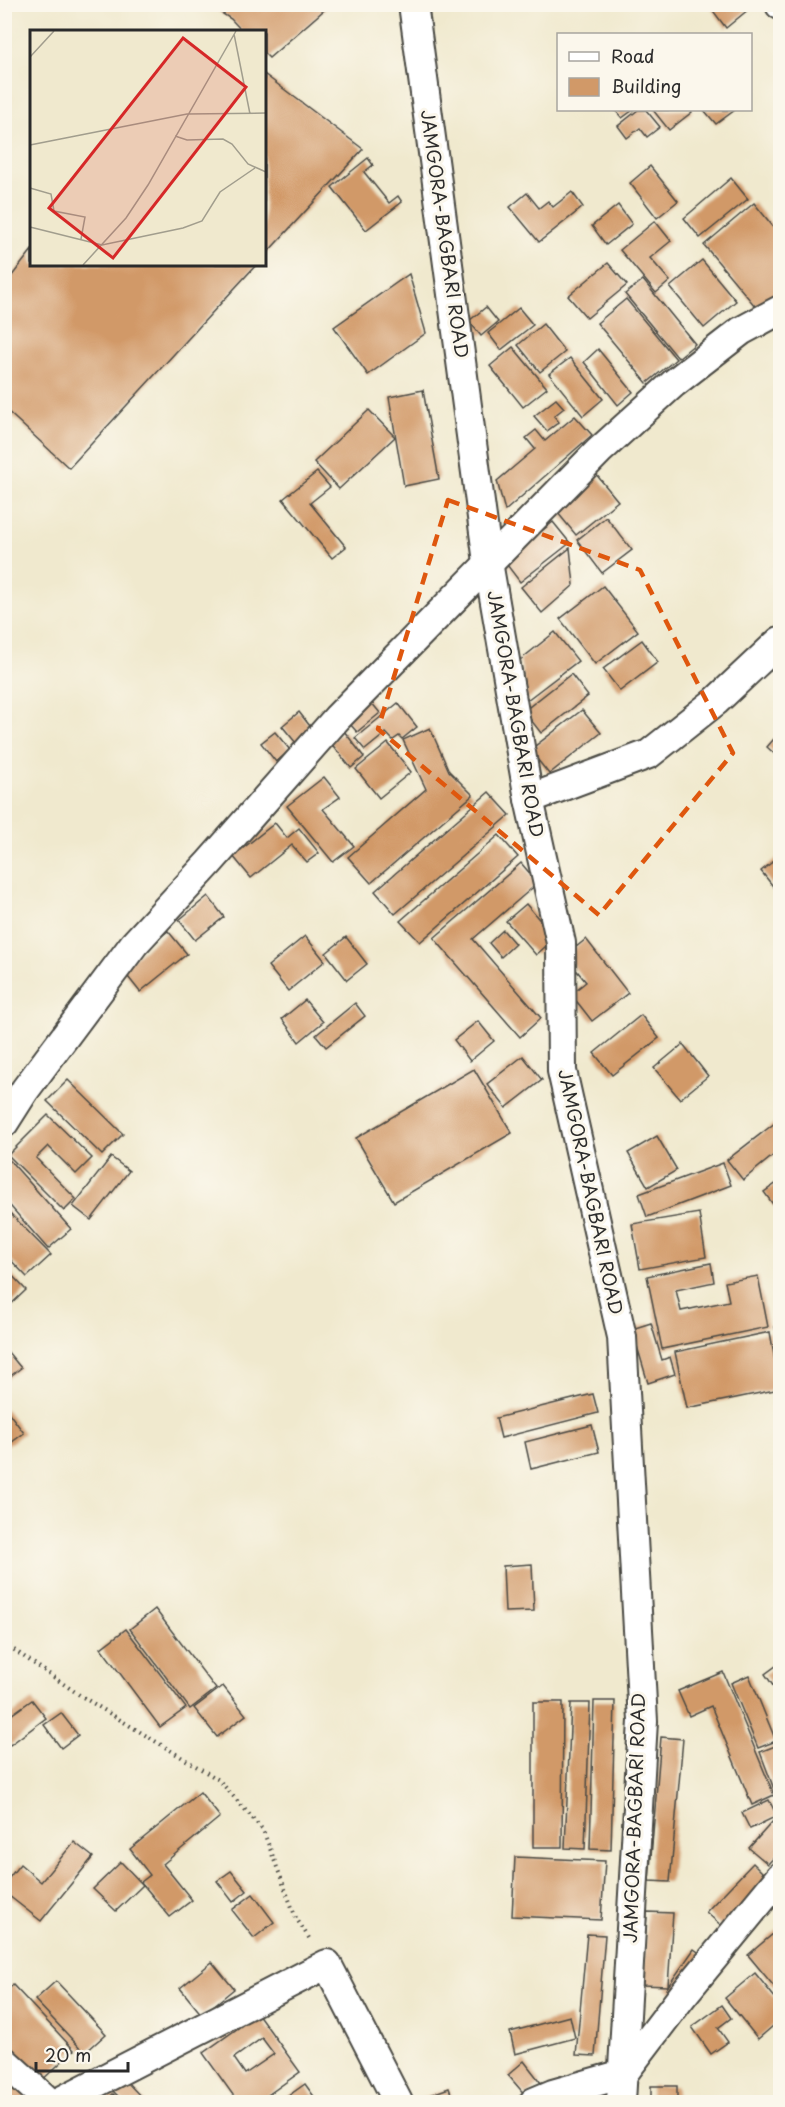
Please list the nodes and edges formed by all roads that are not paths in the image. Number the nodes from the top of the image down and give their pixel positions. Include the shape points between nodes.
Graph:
1 (414, 4) edge
2 (780, 310) edge
3 (488, 562) junction
4 (780, 641) edge
5 (528, 799) junction
6 (4, 1123) edge
7 (780, 1877) edge
8 (4, 2061) edge
9 (623, 2074) junction
10 (49, 2103) edge
11 (59, 2103) edge
12 (398, 2103) edge
13 (534, 2103) edge
14 (621, 2103) edge

1 - 3 street, JAMGORA-BAGBARI ROAD
2 - 3 street via 741,331 674,383 599,451
3 - 5 street, JAMGORA-BAGBARI ROAD
3 - 6 street via 337,718 134,944
4 - 5 street via 716,701 649,754
5 - 9 street, JAMGORA-BAGBARI ROAD via 561,943 562,1071 622,1337 643,1721
7 - 9 street
8 - 10 street
9 - 13 street
9 - 14 street, JAMGORA-BAGBARI ROAD
11 - 12 street via 327,1964

